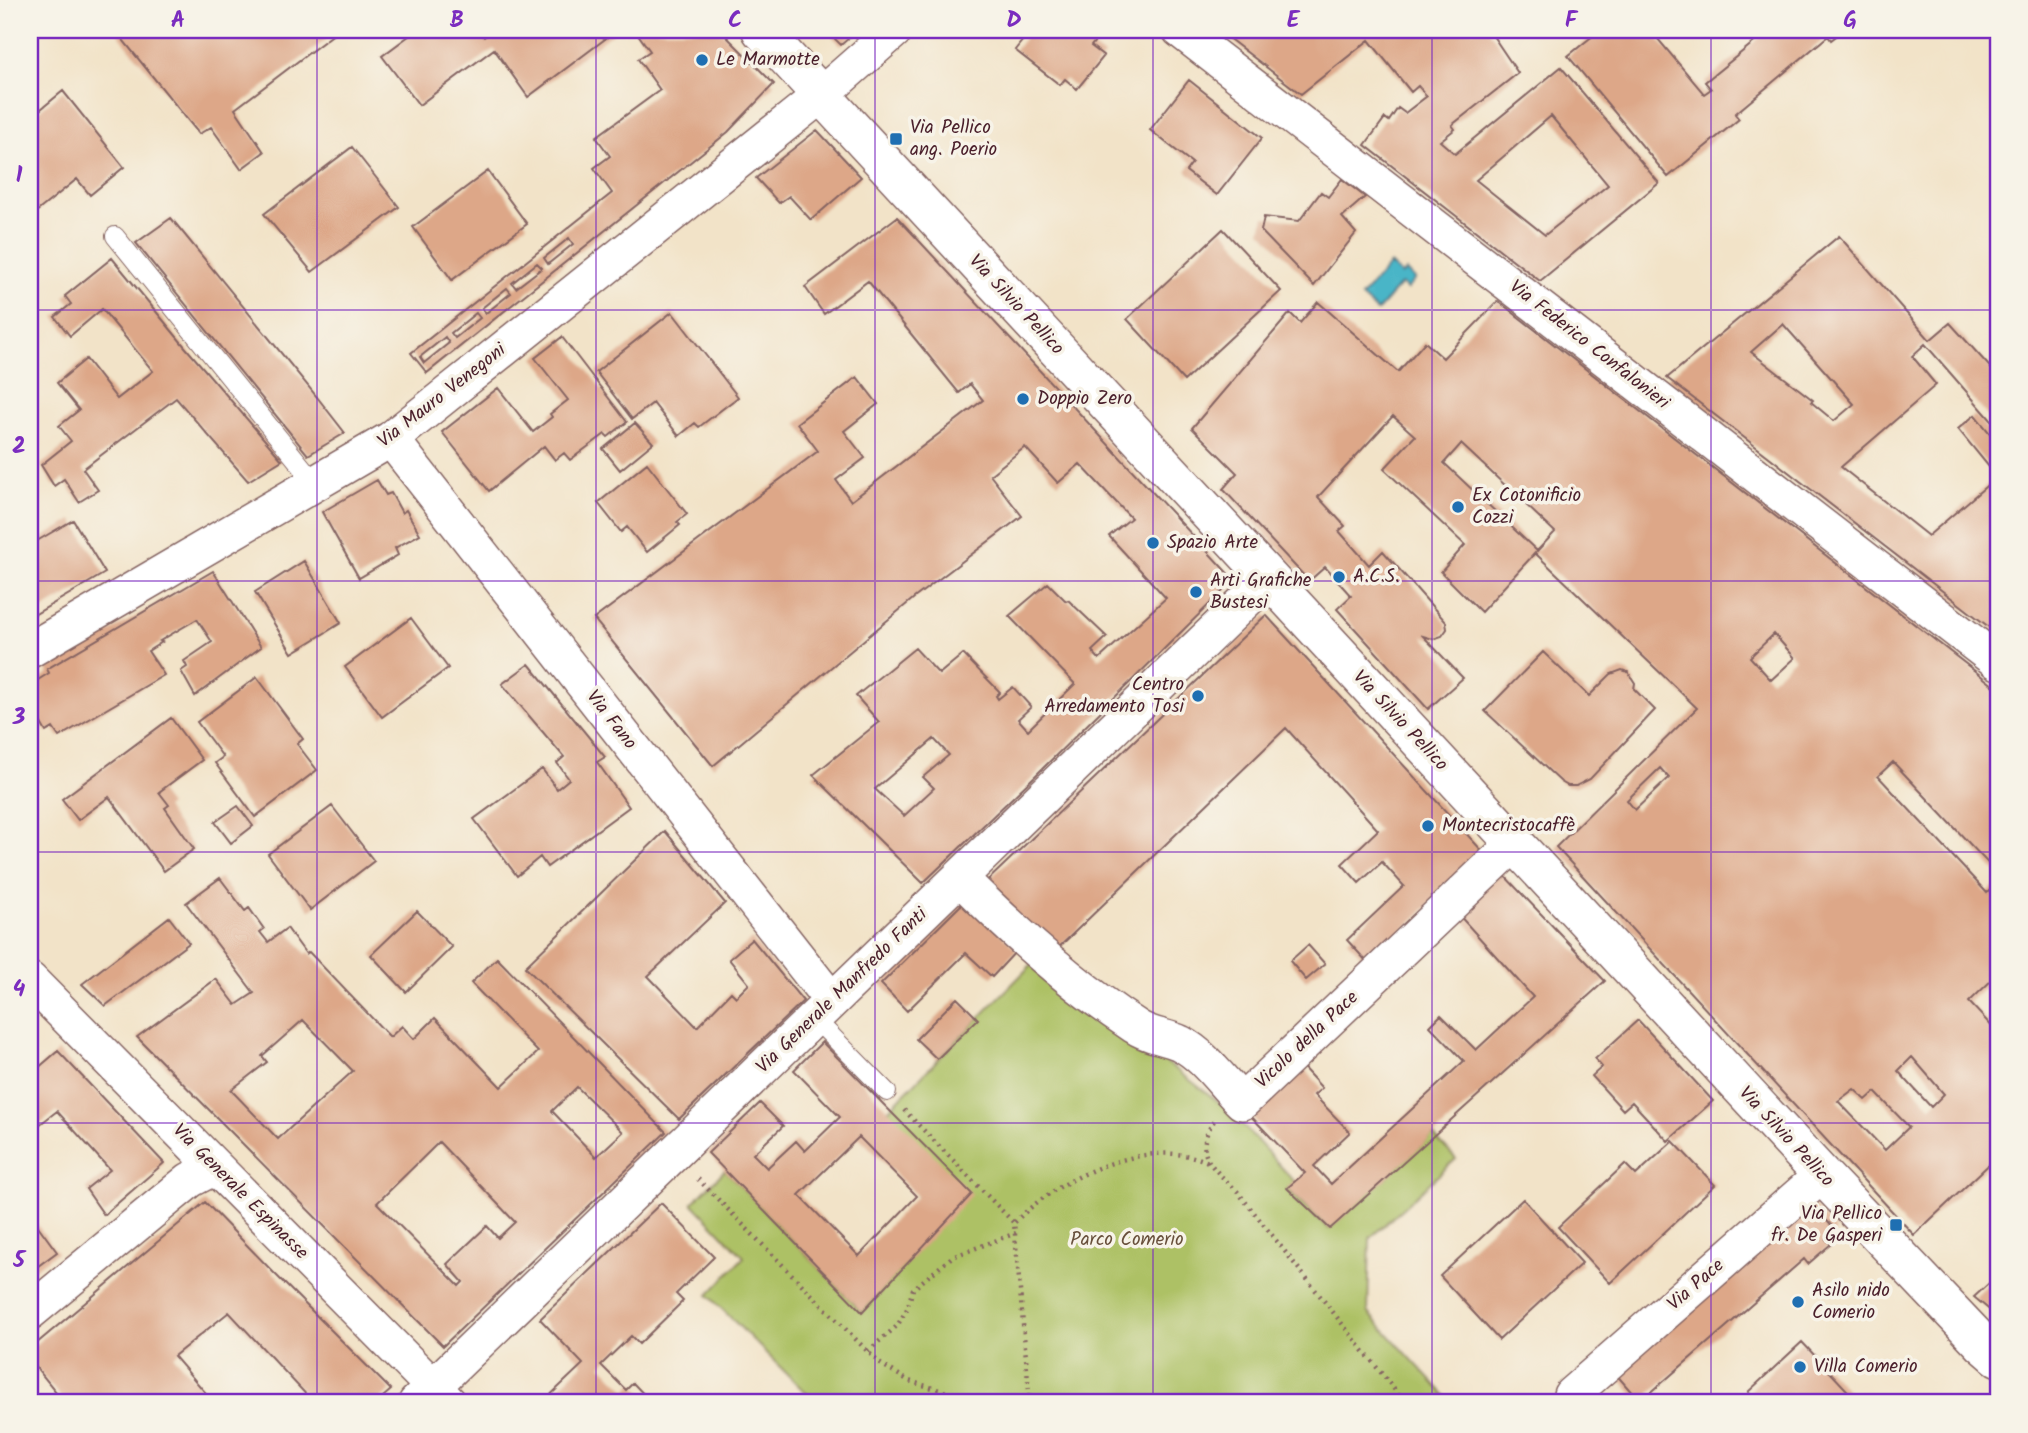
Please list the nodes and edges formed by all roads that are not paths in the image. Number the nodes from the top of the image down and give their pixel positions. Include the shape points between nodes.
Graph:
1 (761, 30) edge
2 (895, 30) edge
3 (1180, 30) edge
4 (821, 95) junction
5 (115, 236) dead end
6 (391, 439) junction
7 (316, 484) junction
8 (1268, 579) junction
9 (30, 649) edge
10 (1998, 662) edge
11 (1514, 844) junction
12 (960, 878) junction
13 (30, 981) edge
14 (823, 1009) junction
15 (887, 1092) road end
16 (215, 1167) junction
17 (1822, 1175) junction
18 (30, 1312) edge
19 (1993, 1357) edge
20 (1571, 1395) dead end
21 (433, 1398) edge

1 - 4 street, Via Silvio Pellico
2 - 4 street, Via Mauro Venegoni
3 - 10 street, Via Federico Confalonieri
4 - 6 street, Via Mauro Venegoni
4 - 8 street, Via Silvio Pellico
5 - 7 lane
6 - 7 street, Via Mauro Venegoni
6 - 14 street, Via Fano
7 - 9 street, Via Mauro Venegoni
8 - 11 street, Via Silvio Pellico
8 - 12 street, Via Generale Manfredo Fanti
11 - 12 street, Vicolo della Pace via 1242,1102 1194,1053 1134,1026 1039,954
11 - 17 street, Via Silvio Pellico
12 - 14 street, Via Generale Manfredo Fanti
13 - 16 street, Via Generale Espinasse
14 - 15 lane
14 - 21 street, Via Generale Manfredo Fanti
16 - 18 street via 190,1180
16 - 21 street, Via Generale Espinasse
17 - 19 street, Via Silvio Pellico
17 - 20 street, Via Pace

